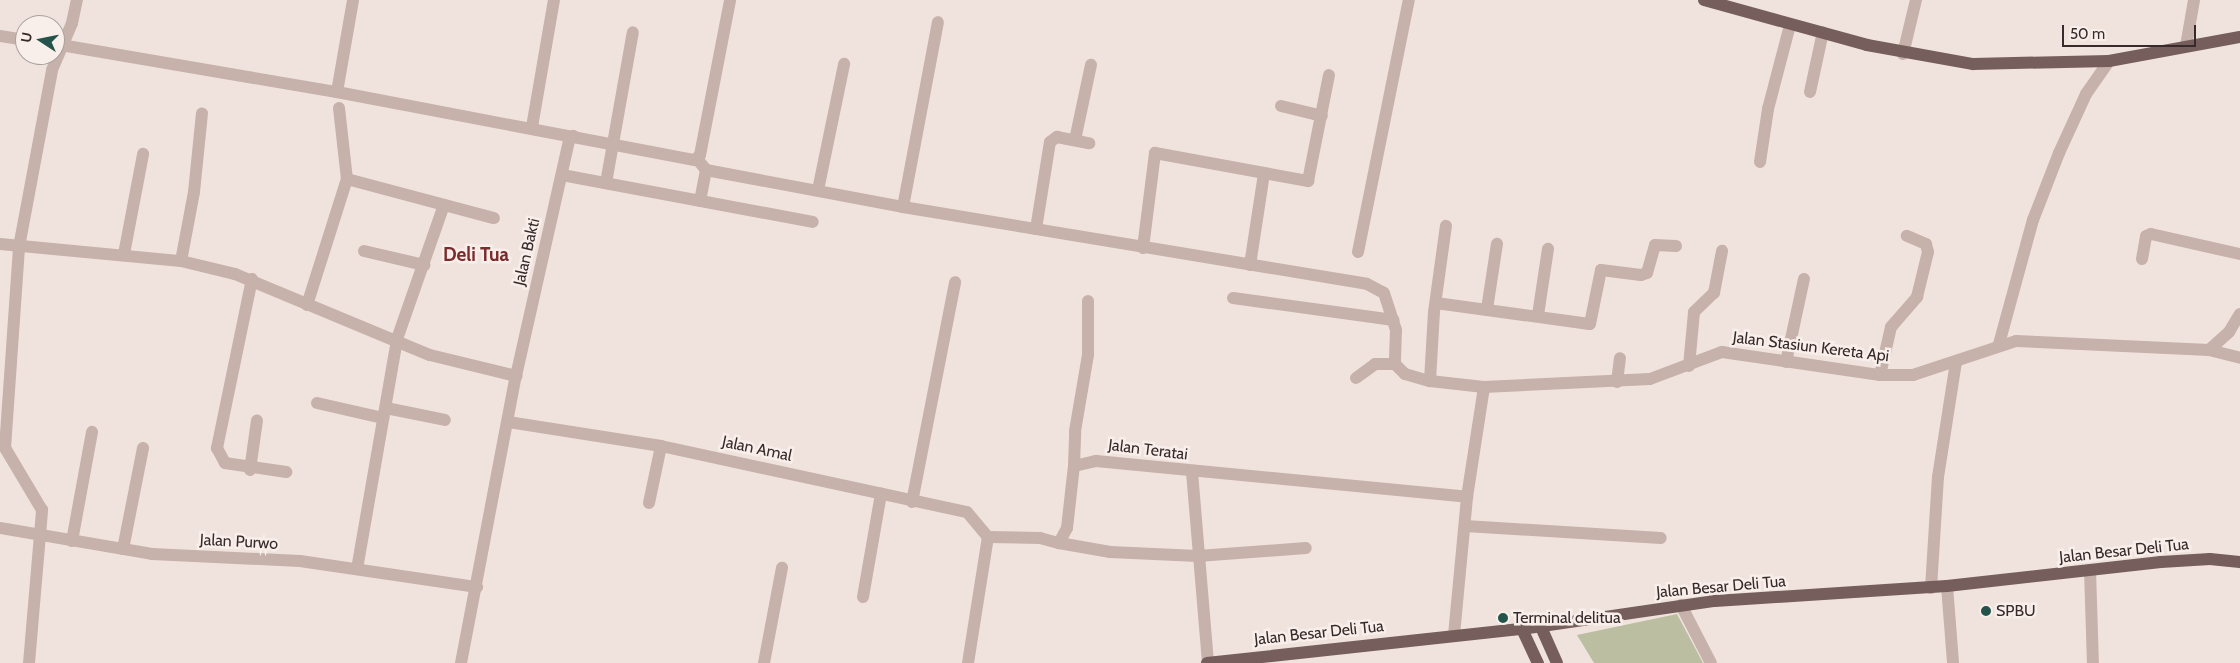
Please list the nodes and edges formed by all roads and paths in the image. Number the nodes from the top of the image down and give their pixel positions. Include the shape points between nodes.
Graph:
1 (77, 0) edge
2 (353, 0) edge
3 (554, 0) edge
4 (730, 0) edge
5 (1409, 0) edge
6 (1704, 0) edge
7 (1916, 0) edge
8 (2194, 0) edge
9 (938, 22) dead end
10 (1790, 25) junction
11 (65, 30) edge
12 (633, 32) dead end
13 (1823, 32) junction
14 (0, 36) edge
15 (2240, 37) edge
16 (15, 38) edge
17 (65, 46) edge
18 (2186, 46) junction
19 (1903, 54) junction
20 (2109, 61) junction
21 (844, 64) dead end
22 (53, 65) edge
23 (1090, 65) dead end
24 (1330, 75) dead end
25 (337, 92) junction
26 (1810, 92) dead end
27 (1281, 106) dead end
28 (339, 108) dead end
29 (202, 113) dead end
30 (1322, 116) junction
31 (532, 128) junction
32 (573, 136) junction
33 (1075, 140) junction
34 (1088, 143) dead end
35 (614, 144) junction
36 (142, 154) dead end
37 (1760, 162) dead end
38 (702, 165) junction
39 (1264, 174) junction
40 (562, 175) junction
41 (348, 180) junction
42 (606, 183) junction
43 (818, 190) junction
44 (700, 201) junction
45 (444, 205) junction
46 (903, 207) junction
47 (494, 218) dead end
48 (813, 222) dead end
49 (1446, 226) dead end
50 (1036, 229) junction
51 (1908, 236) dead end
52 (0, 244) edge
53 (1498, 244) dead end
54 (1676, 246) dead end
55 (19, 248) junction
56 (1144, 248) junction
57 (1548, 249) dead end
58 (364, 251) dead end
59 (1722, 251) dead end
60 (1358, 252) dead end
61 (124, 254) junction
62 (2240, 254) edge
63 (2142, 259) dead end
64 (181, 261) junction
65 (424, 265) junction
66 (1250, 265) junction
67 (252, 279) junction
68 (1804, 279) dead end
69 (954, 282) dead end
70 (1233, 298) dead end
71 (1088, 301) dead end
72 (1436, 303) junction
73 (306, 305) junction
74 (1487, 309) junction
75 (1538, 315) junction
76 (2240, 317) edge
77 (1393, 320) junction
78 (398, 340) junction
79 (2000, 344) junction
80 (2209, 350) junction
81 (1620, 358) dead end
82 (2240, 358) edge
83 (1786, 362) junction
84 (1956, 362) junction
85 (1395, 364) junction
86 (1689, 366) junction
87 (1880, 375) junction
88 (516, 376) junction
89 (1356, 378) dead end
90 (1430, 381) junction
91 (1617, 382) junction
92 (1484, 386) junction
93 (317, 403) dead end
94 (384, 413) junction
95 (256, 420) dead end
96 (445, 420) dead end
97 (508, 422) junction
98 (92, 432) dead end
99 (661, 446) junction
100 (143, 448) dead end
101 (1074, 466) junction
102 (250, 470) junction
103 (286, 472) dead end
104 (1192, 472) junction
105 (881, 494) junction
106 (1467, 497) junction
107 (912, 502) junction
108 (649, 504) dead end
109 (1465, 526) junction
110 (0, 528) edge
111 (38, 536) junction
112 (988, 537) junction
113 (1661, 538) dead end
114 (72, 541) junction
115 (1059, 543) junction
116 (1306, 548) dead end
117 (123, 549) junction
118 (1198, 556) junction
119 (2240, 562) edge
120 (782, 568) dead end
121 (357, 569) junction
122 (2090, 570) junction
123 (1947, 586) junction
124 (477, 587) junction
125 (1931, 588) junction
126 (863, 597) dead end
127 (1680, 605) junction
128 (1541, 627) junction
129 (1522, 629) junction
130 (1454, 635) junction
131 (29, 663) edge
132 (461, 663) edge
133 (764, 663) edge
134 (968, 663) edge
135 (1208, 663) edge
136 (1538, 663) edge
137 (1557, 663) edge
138 (1711, 663) edge
139 (1953, 663) edge
140 (2093, 663) edge

1 - 11 street
2 - 25 street
3 - 31 street
4 - 38 street
5 - 60 street
6 - 10 main road
7 - 19 street
8 - 18 street
9 - 46 street
10 - 13 main road
10 - 37 street via 1768,109
12 - 35 street
13 - 19 main road
13 - 26 street
14 - 16 street
15 - 18 main road
17 - 25 street
18 - 20 main road
19 - 20 main road via 1982,64
20 - 79 street via 2086,94 2058,153 2033,220
21 - 43 street
22 - 55 street
23 - 33 street
24 - 30 street
25 - 31 street
27 - 30 street
28 - 41 street
29 - 64 street via 194,192
30 - 39 street via 1308,181
31 - 32 street
32 - 35 street
32 - 40 street, Jalan Bakti
33 - 34 street
33 - 50 street via 1057,137 1050,142
35 - 38 street
35 - 42 street
36 - 61 street
38 - 43 street
38 - 44 street
39 - 56 street via 1155,153
39 - 66 street
40 - 42 street
40 - 88 street, Jalan Bakti
41 - 45 street
41 - 73 street
42 - 44 street
43 - 46 street
44 - 48 street
45 - 47 street
45 - 65 street
46 - 50 street
49 - 72 street
50 - 56 street
51 - 87 street via 1926,244 1928,252 1917,297 1891,327
52 - 55 street
53 - 74 street
54 - 75 street via 1655,244 1648,273 1641,276 1602,270 1590,324
55 - 61 street
55 - 111 street via 5,448 10,461 41,503
56 - 66 street
57 - 75 street
58 - 65 street
59 - 86 street via 1716,288 1694,312
61 - 64 street
62 - 63 street via 2152,234 2146,236
64 - 67 street
65 - 78 street
66 - 77 street via 1374,286 1384,293
67 - 73 street
67 - 102 street via 218,448 225,463
68 - 83 street
69 - 107 street
70 - 77 street
71 - 101 street via 1088,355 1075,431
72 - 74 street
72 - 90 street
73 - 78 street
74 - 75 street
76 - 80 street
77 - 85 street via 1397,340
78 - 88 street via 430,355
78 - 94 street
79 - 80 street, Jalan Stasiun Kereta Api via 2039,341
79 - 84 street, Jalan Stasiun Kereta Api
80 - 82 street, Jalan Stasiun Kereta Api
81 - 91 street
83 - 86 street, Jalan Stasiun Kereta Api via 1722,352
83 - 87 street, Jalan Stasiun Kereta Api
84 - 87 street, Jalan Stasiun Kereta Api via 1913,375
84 - 125 street via 1938,477
85 - 89 street via 1375,364
85 - 90 street, Jalan Stasiun Kereta Api via 1405,374
86 - 91 street, Jalan Stasiun Kereta Api via 1650,379
88 - 97 street, Jalan Bakti
90 - 92 street, Jalan Stasiun Kereta Api
91 - 92 street, Jalan Stasiun Kereta Api
92 - 106 street
93 - 94 street
94 - 96 street
94 - 121 street
95 - 102 street
97 - 99 street, Jalan Amal
97 - 124 street, Jalan Bakti
98 - 114 street
99 - 105 street, Jalan Amal
99 - 108 street
100 - 117 street
101 - 104 street, Jalan Teratai via 1111,460
101 - 115 street via 1068,528
102 - 103 street
104 - 106 street, Jalan Teratai
104 - 118 street
105 - 107 street, Jalan Amal
105 - 126 street
106 - 109 street
107 - 112 street, Jalan Amal via 967,512
109 - 113 street
109 - 130 street
110 - 111 street, Jalan Purwo
111 - 114 street, Jalan Purwo
111 - 131 street
112 - 115 street via 1040,538
112 - 134 street
114 - 117 street, Jalan Purwo
115 - 118 street via 1110,552
116 - 118 street
117 - 121 street, Jalan Purwo via 175,556 300,561
118 - 135 street
119 - 122 main road, Jalan Besar Deli Tua via 2210,559
120 - 133 street
121 - 124 street, Jalan Purwo
122 - 123 main road, Jalan Besar Deli Tua
122 - 140 street
123 - 125 main road, Jalan Besar Deli Tua
123 - 139 street
124 - 132 street, Jalan Bakti
125 - 127 main road, Jalan Besar Deli Tua
127 - 128 main road, Jalan Besar Deli Tua
127 - 138 street
128 - 129 main road, Jalan Besar Deli Tua
128 - 137 main road
129 - 130 main road, Jalan Besar Deli Tua
129 - 136 main road
130 - 135 main road, Jalan Besar Deli Tua

